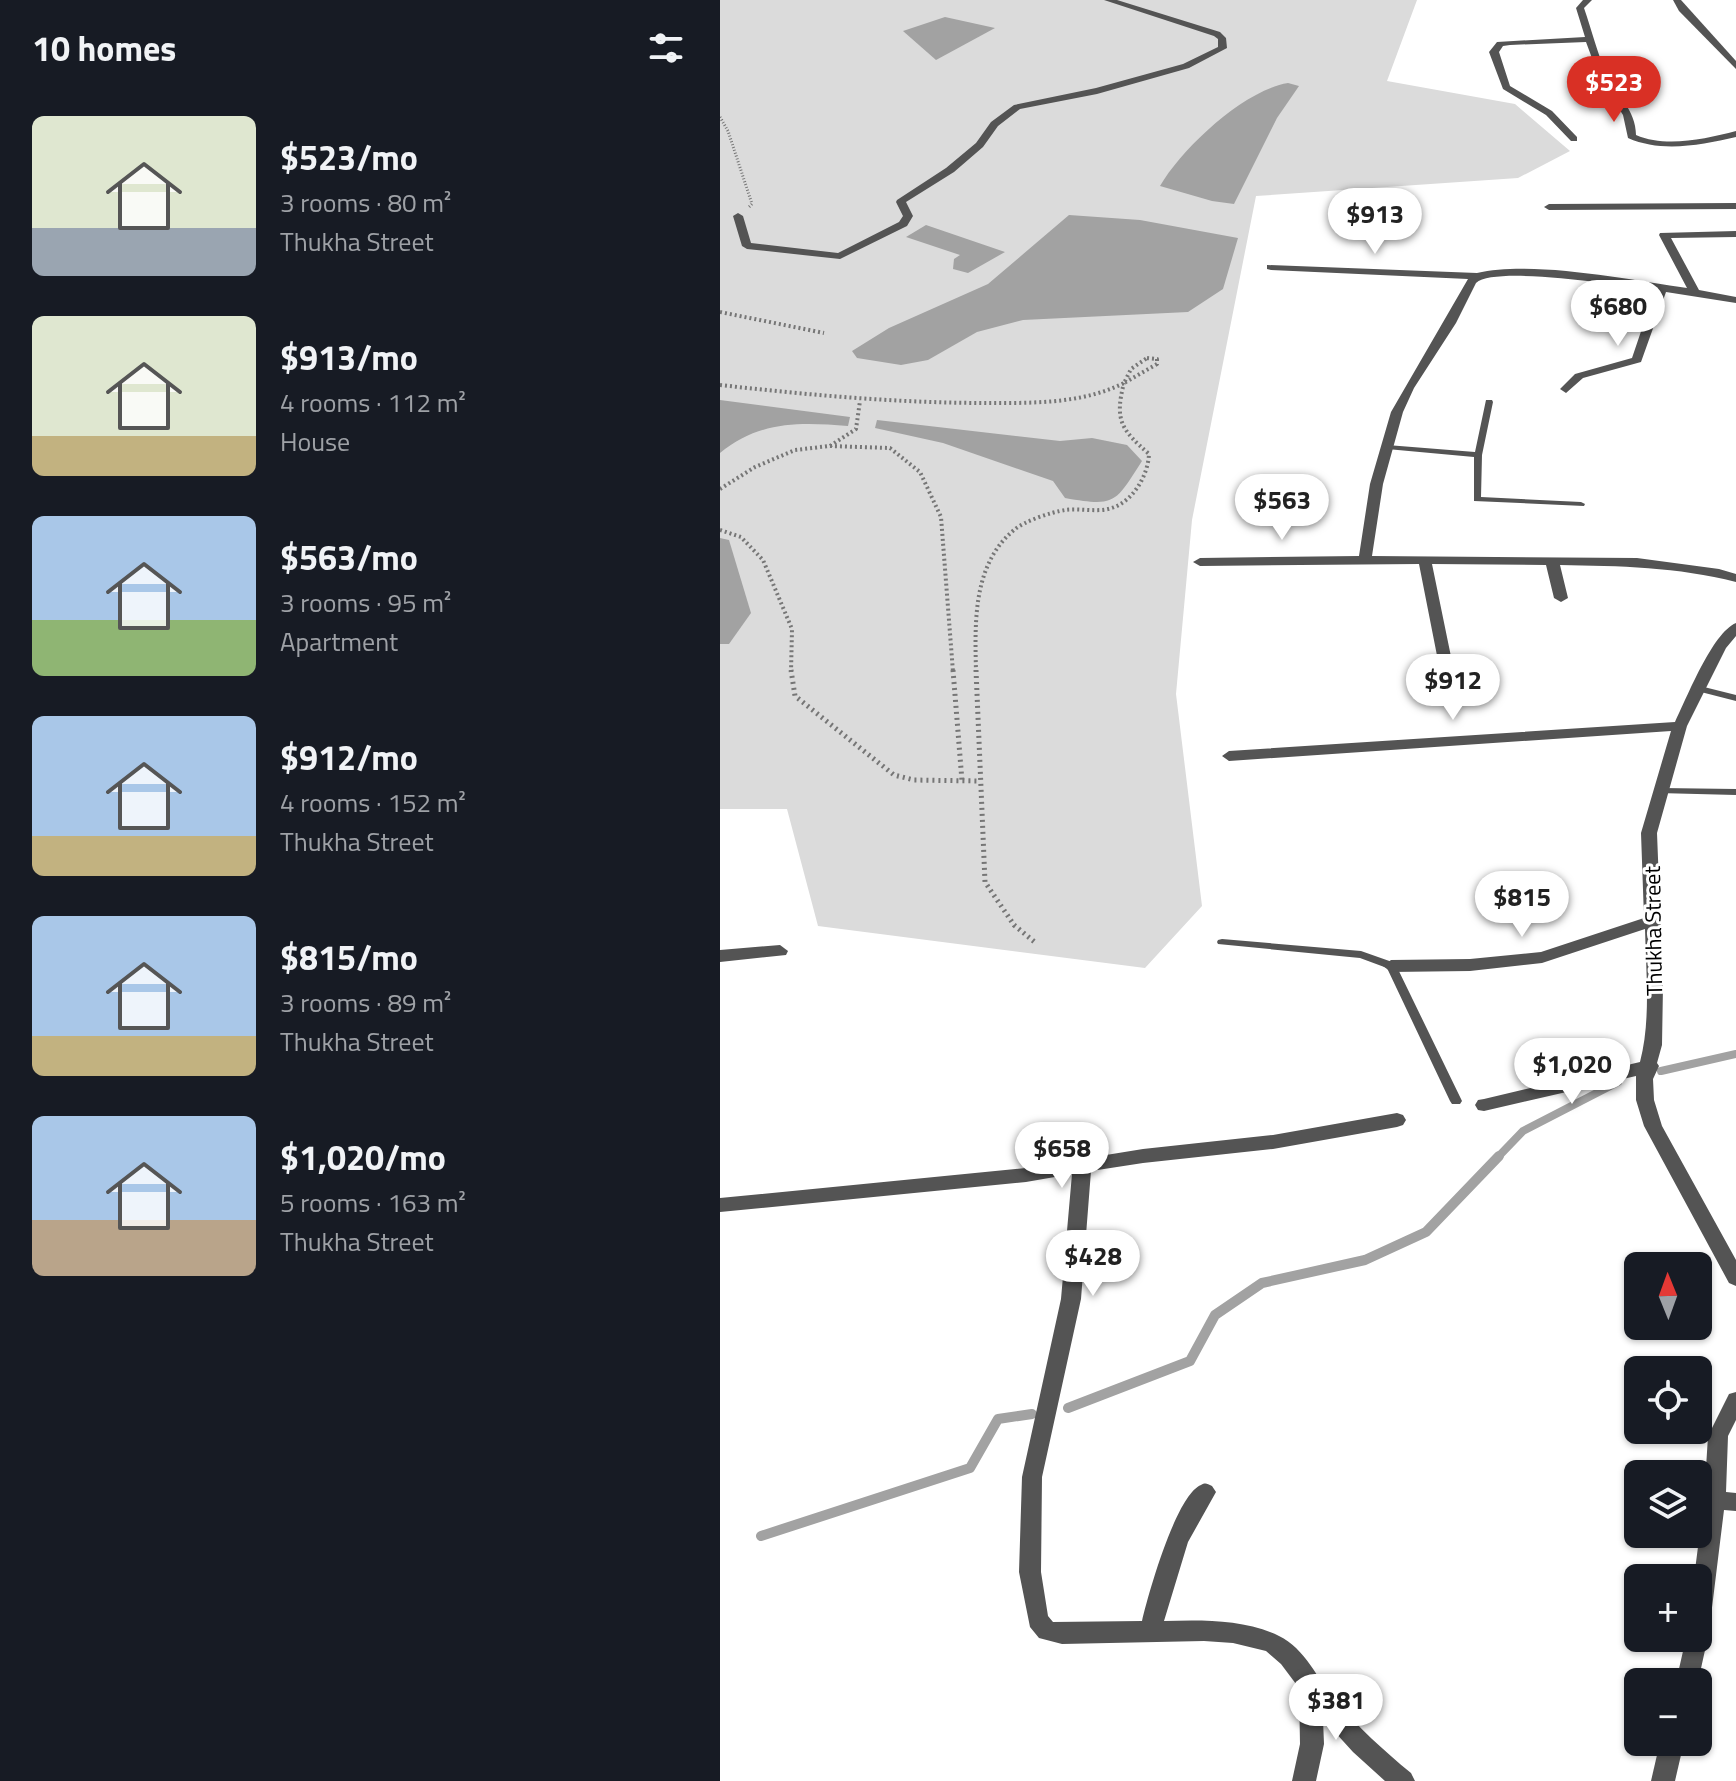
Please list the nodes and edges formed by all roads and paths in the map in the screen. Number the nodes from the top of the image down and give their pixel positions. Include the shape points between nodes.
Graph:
1 (1108, 0) edge
2 (1588, 0) edge
3 (1677, 0) edge
4 (1591, 39) junction
5 (1736, 66) edge
6 (720, 117) edge
7 (1736, 134) edge
8 (1574, 139) dead end
9 (1736, 206) edge
10 (1549, 207) dead end
11 (738, 216) joint
12 (1736, 234) edge
13 (1271, 267) dead end
14 (1477, 276) junction
15 (1662, 286) junction
16 (1694, 291) junction
17 (1736, 300) edge
18 (720, 312) edge
19 (824, 333) dead end
20 (720, 385) edge
21 (1124, 385) junction
22 (1566, 389) dead end
23 (860, 401) junction
24 (1489, 402) dead end
25 (829, 446) junction
26 (1387, 447) junction
27 (1478, 455) junction
28 (720, 489) edge
29 (1581, 504) dead end
30 (720, 530) edge
31 (1365, 560) junction
32 (1425, 561) junction
33 (1552, 561) junction
34 (1200, 562) dead end
35 (1736, 578) edge
36 (1561, 598) dead end
37 (1736, 627) edge
38 (1449, 681) dead end
39 (1700, 689) junction
40 (1736, 698) edge
41 (1680, 726) junction
42 (1229, 756) dead end
43 (962, 781) junction
44 (979, 781) junction
45 (1661, 791) junction
46 (1736, 792) edge
47 (1654, 920) junction
48 (1222, 942) dead end
49 (1037, 944) dead end
50 (780, 951) dead end
51 (720, 956) edge
52 (1391, 966) junction
53 (1650, 1066) junction
54 (1456, 1101) dead end
55 (1484, 1105) dead end
56 (1397, 1120) dead end
57 (1082, 1165) junction
58 (720, 1205) edge
59 (1736, 1278) edge
60 (1736, 1400) edge
61 (1205, 1492) dead end
62 (1725, 1501) edge
63 (1712, 1564) edge
64 (1150, 1633) junction
65 (1310, 1684) junction
66 (1669, 1756) edge
67 (1304, 1781) edge
68 (1403, 1781) edge
69 (1663, 1781) edge

1 - 11 street via 1217,34 1223,48 1186,66 1017,107 994,124 980,145 901,202 908,212 903,224 849,253 827,257 747,246
2 - 4 street via 1580,8
3 - 5 street
4 - 7 street via 1608,87 1632,124 1631,136 1643,143 1711,141
4 - 8 street via 1510,42 1494,52 1506,87 1549,113
6 - 11 path via 752,204
9 - 10 street
12 - 16 street via 1664,235
13 - 14 street
14 - 15 street via 1558,276
14 - 26 street via 1414,378
15 - 16 street
15 - 22 street via 1637,360 1579,376
16 - 17 street
18 - 19 path
20 - 23 path
21 - 21 path via 1157,364 1157,359 1140,358
21 - 23 path via 1077,397 1009,403
21 - 44 path via 1117,406 1123,431 1149,454 1148,471 1127,500 1109,509 1063,510 1015,529 989,563 975,610
23 - 25 path via 856,429
24 - 27 lane
25 - 28 path via 795,450
25 - 43 path via 890,448 920,472 941,517
26 - 27 lane
26 - 31 street
27 - 29 lane via 1477,499
30 - 43 path via 741,537 763,560 792,629 795,696 894,775
31 - 32 street
31 - 34 street
32 - 33 street
32 - 38 street
33 - 35 street via 1637,562
33 - 36 street
37 - 39 street, Thukha Street
39 - 40 lane
39 - 41 street, Thukha Street
41 - 42 street
41 - 45 street, Thukha Street
43 - 44 path
44 - 49 path via 985,882 1014,925
45 - 46 lane
45 - 47 street, Thukha Street via 1649,833
47 - 52 street via 1542,957
47 - 53 street, Thukha Street
48 - 52 lane via 1361,955
50 - 51 street
52 - 54 lane
53 - 55 street
53 - 59 street, Thukha Street via 1644,1079 1645,1100 1653,1126
56 - 57 street via 1273,1142
57 - 58 street
57 - 64 street via 1071,1299 1032,1477 1030,1572 1038,1620 1047,1631
60 - 62 street via 1718,1436
61 - 64 street via 1174,1548
62 - 63 street
64 - 65 street via 1249,1635 1274,1643
65 - 67 street via 1312,1744
65 - 68 street via 1357,1743
66 - 69 street

